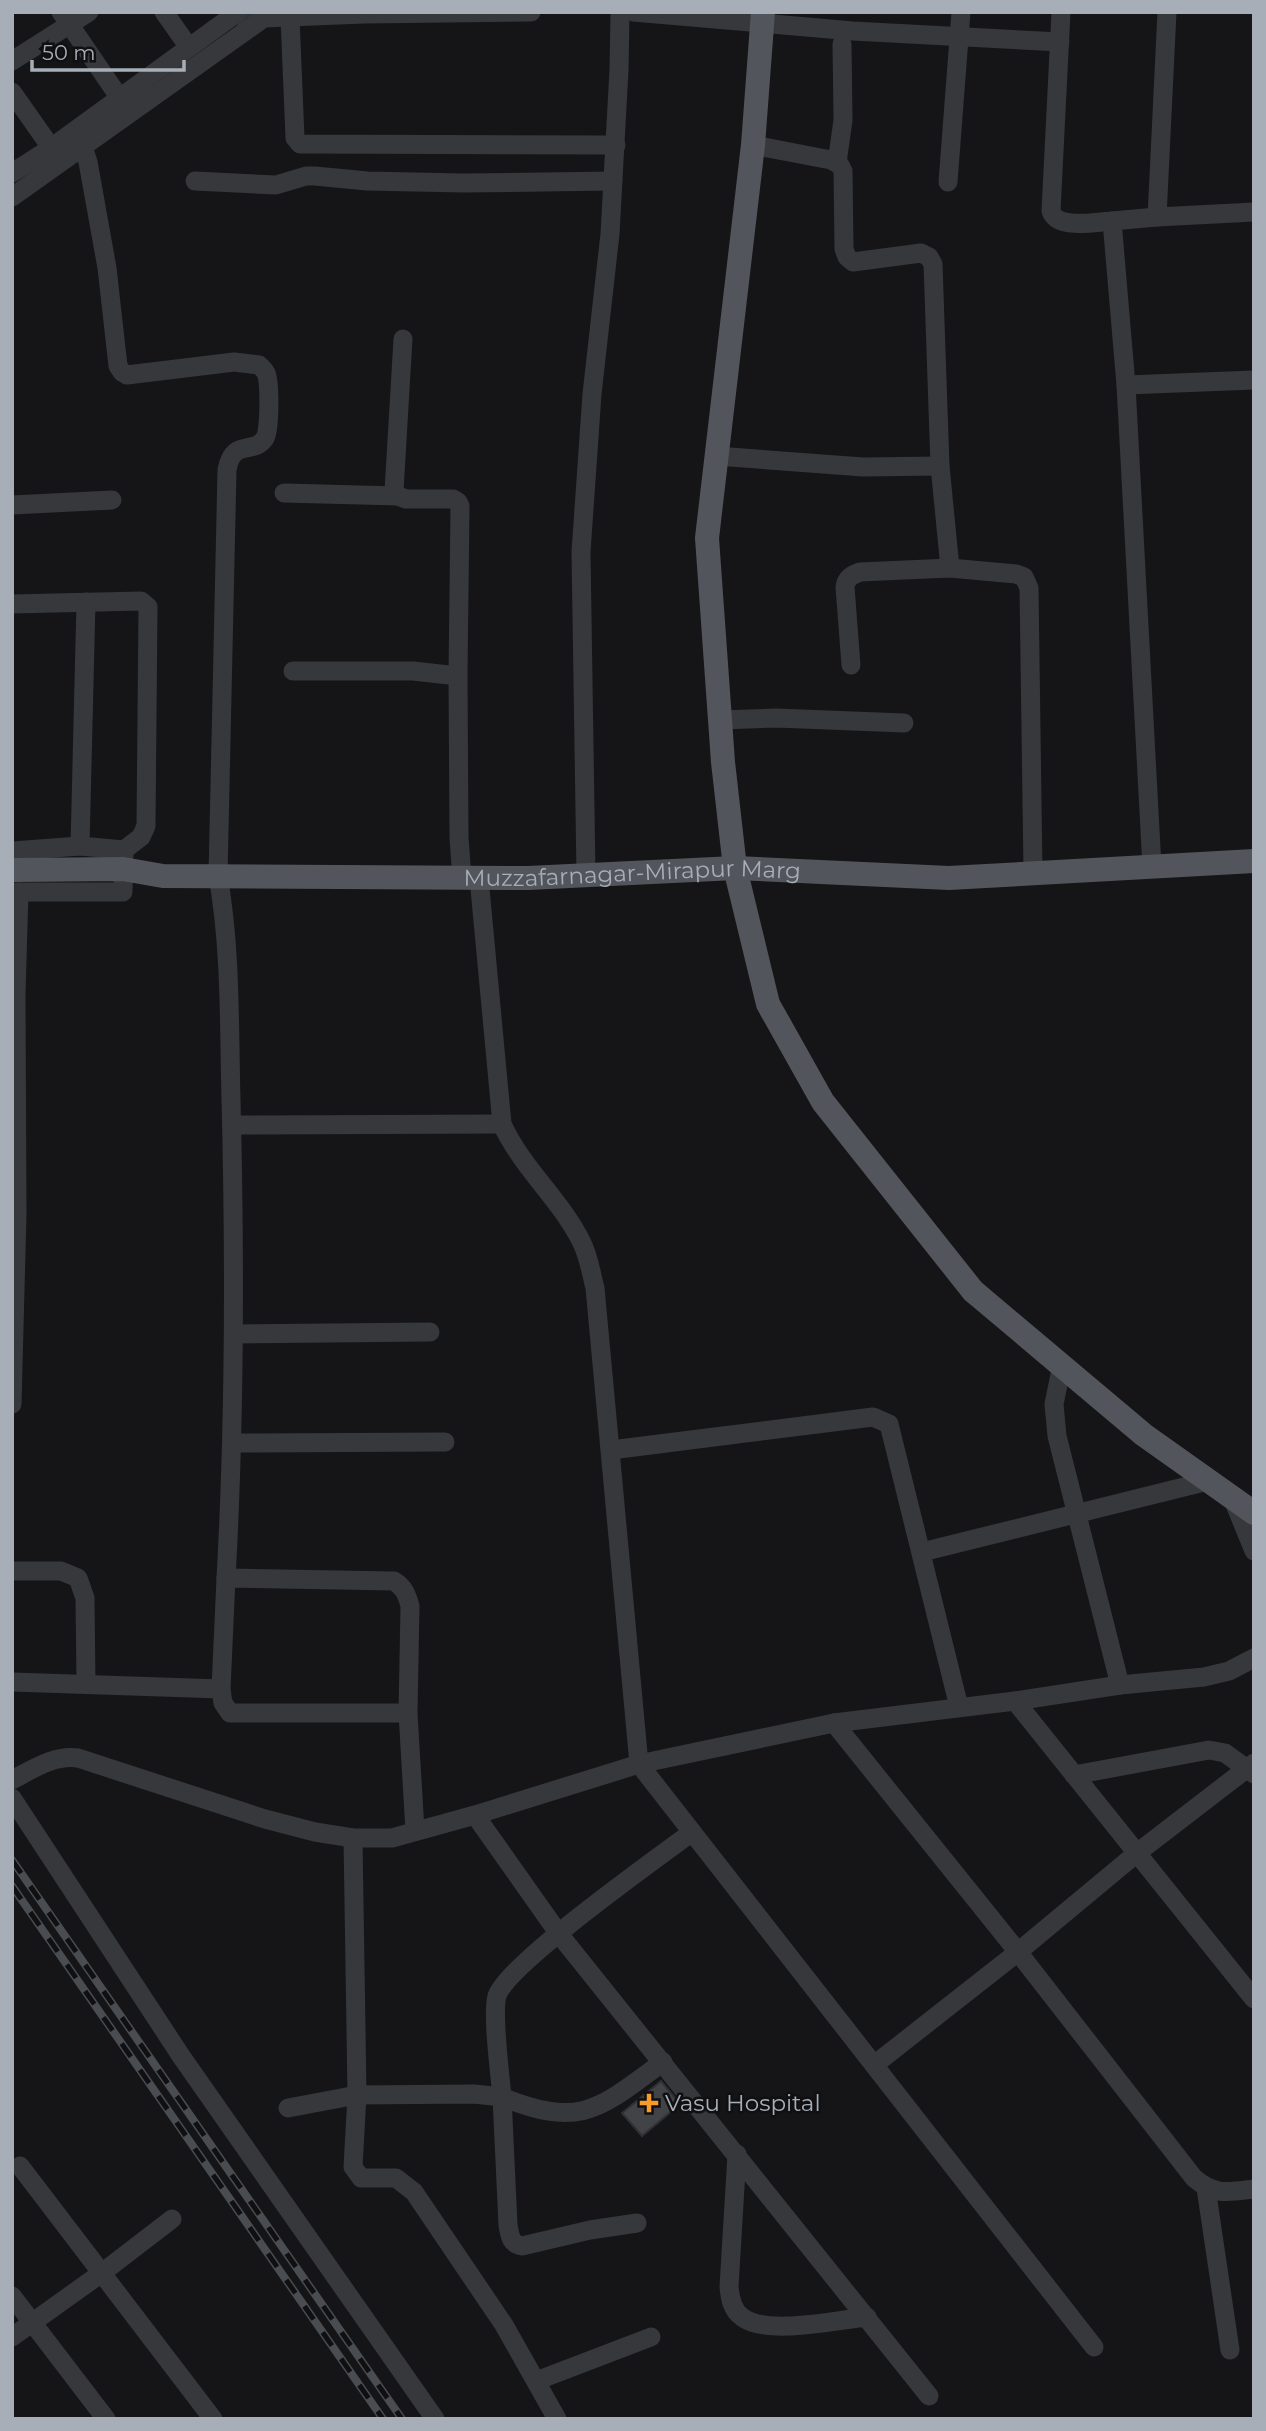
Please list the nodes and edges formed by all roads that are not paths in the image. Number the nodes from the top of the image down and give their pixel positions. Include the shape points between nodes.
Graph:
1 (89, 12) edge
2 (164, 12) edge
3 (238, 12) edge
4 (531, 12) edge
5 (620, 12) edge
6 (633, 12) edge
7 (961, 12) edge
8 (1061, 12) edge
9 (1167, 12) edge
10 (290, 17) junction
11 (762, 17) edge
12 (65, 19) edge
13 (959, 38) junction
14 (1060, 42) junction
15 (842, 44) dead end
16 (188, 46) junction
17 (12, 61) edge
18 (12, 92) edge
19 (119, 97) junction
20 (616, 145) junction
21 (752, 145) junction
22 (83, 147) junction
23 (56, 155) junction
24 (838, 163) junction
25 (12, 173) edge
26 (195, 181) dead end
27 (614, 181) junction
28 (948, 182) dead end
29 (12, 197) edge
30 (1254, 212) edge
31 (1157, 218) junction
32 (1112, 221) junction
33 (403, 339) dead end
34 (1254, 380) edge
35 (1126, 385) junction
36 (716, 456) junction
37 (940, 466) junction
38 (284, 493) dead end
39 (398, 496) junction
40 (112, 500) dead end
41 (12, 505) edge
42 (950, 568) junction
43 (86, 603) junction
44 (12, 604) edge
45 (851, 665) dead end
46 (293, 671) dead end
47 (458, 676) junction
48 (720, 720) junction
49 (904, 723) dead end
50 (80, 846) junction
51 (12, 851) edge
52 (124, 860) junction
53 (1254, 861) edge
54 (1152, 867) junction
55 (735, 868) junction
56 (1033, 873) junction
57 (586, 875) junction
58 (218, 876) junction
59 (471, 878) junction
60 (15, 885) edge
61 (502, 1124) junction
62 (232, 1125) junction
63 (430, 1332) dead end
64 (234, 1334) junction
65 (1062, 1365) junction
66 (12, 1404) edge
67 (445, 1442) dead end
68 (233, 1443) junction
69 (611, 1450) junction
70 (1208, 1481) junction
71 (1232, 1497) junction
72 (1254, 1513) edge
73 (1076, 1514) junction
74 (1254, 1550) edge
75 (922, 1552) junction
76 (12, 1571) edge
77 (226, 1578) junction
78 (1254, 1658) edge
79 (12, 1682) edge
80 (86, 1684) junction
81 (1120, 1685) junction
82 (221, 1689) junction
83 (1015, 1701) junction
84 (960, 1707) junction
85 (408, 1713) junction
86 (834, 1723) junction
87 (639, 1763) junction
88 (1252, 1769) edge
89 (1074, 1775) junction
90 (12, 1780) edge
91 (12, 1798) edge
92 (475, 1815) junction
93 (415, 1831) junction
94 (692, 1832) junction
95 (353, 1839) junction
96 (1137, 1853) junction
97 (559, 1934) junction
98 (1018, 1952) junction
99 (1254, 1999) edge
100 (663, 2062) junction
101 (874, 2065) junction
102 (357, 2095) junction
103 (502, 2097) junction
104 (288, 2108) dead end
105 (737, 2154) junction
106 (20, 2165) dead end
107 (1206, 2188) junction
108 (1254, 2189) edge
109 (172, 2219) dead end
110 (637, 2223) dead end
111 (103, 2273) junction
112 (12, 2296) edge
113 (866, 2317) junction
114 (33, 2323) junction
115 (12, 2337) edge
116 (651, 2337) dead end
117 (1094, 2347) dead end
118 (1230, 2350) dead end
119 (536, 2381) junction
120 (929, 2396) dead end
121 (106, 2419) edge
122 (213, 2419) edge
123 (435, 2419) edge
124 (557, 2419) edge

1 - 12 street
2 - 16 street
3 - 16 street
4 - 10 street
5 - 20 street
6 - 11 street
7 - 13 street
8 - 14 street
9 - 31 street
10 - 20 street via 297,143
10 - 22 street via 264,18
11 - 13 street
11 - 21 main road
12 - 17 street
12 - 19 street
13 - 14 street
13 - 28 street
14 - 32 street via 1052,216 1061,222
15 - 24 street via 843,120
16 - 19 street
18 - 23 street
19 - 23 street
20 - 27 street
21 - 24 street
21 - 36 main road
22 - 23 street
22 - 58 street via 122,372 252,362 267,375 265,438 234,452 227,470
23 - 25 street
23 - 29 street
24 - 37 street via 843,171 847,257 859,262 921,253 933,264
26 - 27 street via 276,185 306,176 367,181
27 - 57 street via 581,552
30 - 31 street
31 - 32 street
32 - 35 street
33 - 39 street via 394,491
34 - 35 street
35 - 54 street
36 - 37 street via 863,467
36 - 48 main road via 707,538
37 - 42 street
38 - 39 street
39 - 47 street via 453,499 460,504
40 - 41 street
42 - 45 street via 852,575 845,587
42 - 56 street via 1016,574 1024,577 1029,588
43 - 44 street
43 - 50 street
43 - 52 street via 141,601 148,607 146,826
46 - 47 street via 412,670
47 - 59 street via 459,838
48 - 49 street
48 - 55 main road
50 - 51 street
50 - 52 street
52 - 58 main road, Muzzafarnagar-Mirapur Marg via 163,876
52 - 60 main road, Muzzafarnagar-Mirapur Marg
53 - 54 main road, Muzzafarnagar-Mirapur Marg
54 - 56 main road, Muzzafarnagar-Mirapur Marg
55 - 56 main road, Muzzafarnagar-Mirapur Marg via 948,878
55 - 57 main road, Muzzafarnagar-Mirapur Marg
55 - 65 main road via 768,1004 823,1102 973,1291
57 - 59 main road, Muzzafarnagar-Mirapur Marg
58 - 59 main road, Muzzafarnagar-Mirapur Marg
58 - 62 street via 226,918
59 - 61 street
60 - 66 street via 18,1214
61 - 62 street
61 - 69 street via 516,1152 583,1244 595,1289
62 - 64 street
63 - 64 street
64 - 68 street
65 - 70 main road via 1144,1435
65 - 73 street via 1054,1419
67 - 68 street
68 - 77 street
69 - 75 street via 873,1417 891,1429
69 - 87 street
70 - 71 main road
70 - 73 street
71 - 72 main road
71 - 74 street
73 - 75 street
73 - 81 street
75 - 84 street
76 - 80 street via 61,1571 78,1578 85,1598
77 - 82 street
77 - 85 street via 394,1581 400,1585 410,1606
78 - 81 street via 1229,1671
79 - 80 street
80 - 82 street
81 - 83 street
82 - 85 street via 226,1710 236,1714
83 - 84 street
83 - 89 street
84 - 86 street
85 - 93 street
86 - 87 street
86 - 98 street
87 - 92 street
87 - 94 street
88 - 89 street via 1225,1753 1209,1750
88 - 96 street
89 - 96 street
90 - 95 street via 51,1761 78,1758 265,1819
91 - 123 street via 181,2056
92 - 93 street
92 - 97 street
93 - 95 street via 392,1838
94 - 97 street
94 - 101 street
95 - 102 street
96 - 98 street
96 - 99 street
97 - 100 street
97 - 103 street via 514,1972 497,1995
98 - 101 street
98 - 107 street
100 - 103 street via 613,2099 581,2111 545,2111
100 - 105 street
101 - 117 street
102 - 103 street
102 - 104 street
102 - 119 street via 355,2172 361,2178 396,2178 409,2186 505,2325
103 - 110 street via 508,2225 516,2245
105 - 113 street
105 - 113 street via 729,2287 739,2315 777,2326
106 - 111 street
107 - 108 street via 1218,2192
107 - 118 street
109 - 111 street
111 - 114 street
111 - 122 street
112 - 114 street
113 - 120 street
114 - 115 street
114 - 121 street
116 - 119 street
119 - 124 street

